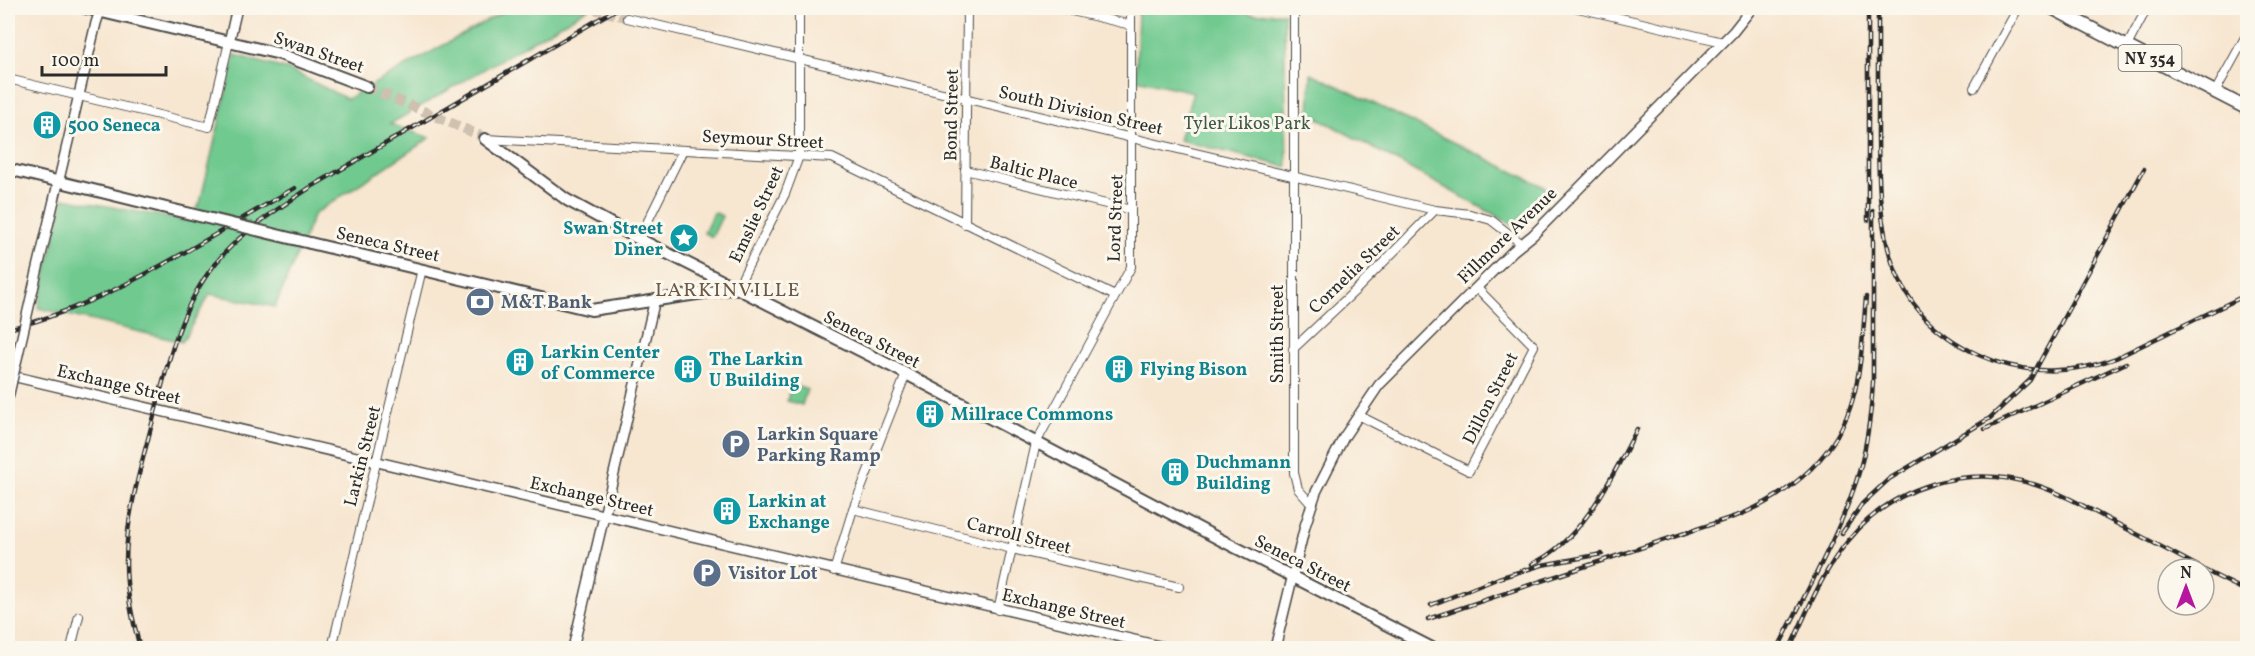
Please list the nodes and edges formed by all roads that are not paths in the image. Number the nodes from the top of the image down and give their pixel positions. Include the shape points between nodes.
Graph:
1 (85, 8) edge
2 (237, 8) edge
3 (800, 8) edge
4 (967, 8) edge
5 (1059, 8) edge
6 (1131, 8) edge
7 (1294, 8) edge
8 (1578, 8) edge
9 (1752, 8) edge
10 (2018, 8) edge
11 (2052, 8) edge
12 (2147, 8) edge
13 (100, 9) edge
14 (1601, 10) edge
15 (627, 18) tunnel mouth
16 (1131, 25) junction
17 (2247, 32) edge
18 (229, 42) junction
19 (1723, 42) junction
20 (2127, 46) junction
21 (800, 58) junction
22 (8, 79) edge
23 (367, 87) tunnel mouth
24 (1974, 88) dead end
25 (2215, 92) junction
26 (79, 96) junction
27 (966, 98) junction
28 (2247, 109) edge
29 (1132, 137) junction
30 (486, 139) joint
31 (683, 150) junction
32 (799, 156) junction
33 (8, 169) edge
34 (965, 170) junction
35 (1293, 177) junction
36 (59, 181) junction
37 (1131, 210) junction
38 (1435, 210) junction
39 (965, 224) junction
40 (639, 239) junction
41 (1522, 244) junction
42 (422, 269) junction
43 (737, 288) junction
44 (1477, 288) junction
45 (1115, 296) junction
46 (655, 299) junction
47 (1293, 349) junction
48 (906, 374) junction
49 (8, 375) edge
50 (8, 398) edge
51 (1358, 414) junction
52 (1036, 443) junction
53 (376, 463) junction
54 (1312, 505) junction
55 (853, 509) junction
56 (604, 516) junction
57 (1012, 549) junction
58 (834, 570) junction
59 (1293, 577) junction
60 (1179, 587) dead end
61 (998, 610) junction
62 (79, 616) dead end
63 (71, 648) edge
64 (333, 648) edge
65 (573, 648) edge
66 (1168, 648) edge
67 (1275, 648) edge
68 (1432, 648) edge

1 - 13 main road, Swan Street
2 - 18 street
3 - 21 street, Emslie Street
4 - 27 street, Bond Street
5 - 16 street
6 - 16 street, Lord Street
7 - 35 street, Smith Street
8 - 14 street
9 - 19 street, Fillmore Avenue
10 - 24 street
11 - 20 main road, NY 354
12 - 20 street
13 - 18 main road, Swan Street
13 - 26 street
14 - 19 street
15 - 21 street, South Division Street
16 - 29 street, Lord Street
17 - 25 street
18 - 23 main road, Swan Street via 280,54
18 - 26 street via 209,127
19 - 41 street, Fillmore Avenue
20 - 25 main road, NY 354
21 - 27 street, South Division Street
21 - 32 street, Emslie Street
22 - 26 street
25 - 28 main road, NY 354
26 - 36 street
27 - 29 street, South Division Street
27 - 34 street, Bond Street
29 - 35 street, South Division Street
29 - 37 street, Lord Street
30 - 31 street, Seymour Street
30 - 40 main road via 567,200
31 - 32 street, Seymour Street
31 - 40 street
32 - 39 street, Seymour Street via 832,158
32 - 43 street, Emslie Street via 785,194
33 - 36 main road, Seneca Street
34 - 37 street, Baltic Place
34 - 39 street, Bond Street
35 - 38 street, South Division Street
35 - 47 street, Smith Street
36 - 42 main road, Seneca Street, bridge
36 - 50 street, bridge
37 - 45 street, Lord Street via 1131,267
38 - 41 street, South Division Street via 1491,220
38 - 47 street, Cornelia Street
39 - 45 street, Seymour Street
40 - 43 main road
41 - 44 street, Fillmore Avenue
42 - 46 main road, Seneca Street via 591,310
42 - 53 street, Larkin Street
43 - 46 main road, Seneca Street
43 - 48 main road, Seneca Street
44 - 51 street, Fillmore Avenue via 1379,385
44 - 51 street, Dillon Street via 1534,346 1469,471
45 - 52 street, Lord Street
46 - 56 street
47 - 54 street, Smith Street via 1295,483
48 - 52 main road, Seneca Street
48 - 55 street
49 - 53 street, Exchange Street
51 - 54 street, Fillmore Avenue
52 - 57 street, Lord Street
52 - 59 main road, Seneca Street
53 - 56 street, Exchange Street
53 - 64 street, Larkin Street
54 - 59 street
55 - 57 street, Carroll Street
55 - 58 street
56 - 58 street, Exchange Street
56 - 65 street
57 - 60 street, Carroll Street
57 - 61 street, Lord Street
58 - 61 street, Exchange Street
59 - 67 street
59 - 68 main road, Seneca Street
61 - 66 street, Exchange Street
62 - 63 street

